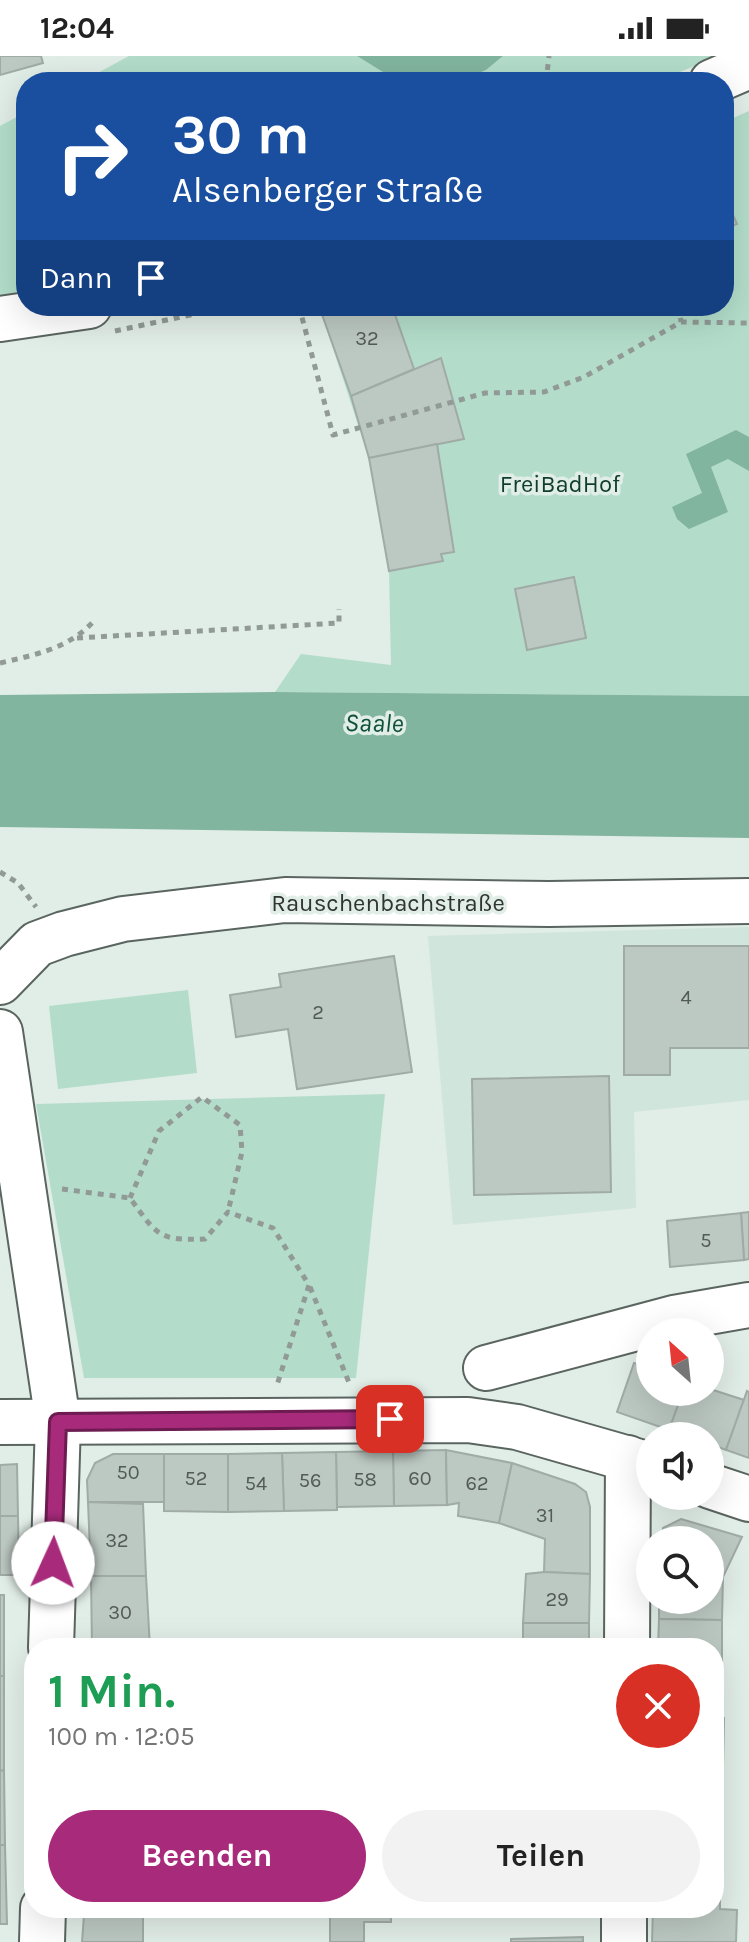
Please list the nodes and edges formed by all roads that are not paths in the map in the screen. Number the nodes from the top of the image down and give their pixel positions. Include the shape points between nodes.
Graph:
1 (21, 316) edge
2 (0, 319) edge
3 (749, 901) edge
4 (0, 982) edge
5 (0, 1032) edge
6 (749, 1305) edge
7 (486, 1368) dead end
8 (0, 1422) edge
9 (58, 1422) junction
10 (636, 1461) edge
11 (724, 1491) edge
12 (749, 1499) edge
13 (636, 1508) edge
14 (51, 1638) edge
15 (628, 1638) edge
16 (43, 1918) edge
17 (624, 1918) edge
18 (42, 1942) edge
19 (624, 1942) edge

1 - 2 street
3 - 4 street, Rauschenbachstraße via 285,900 123,919 58,936 37,944
5 - 9 street
6 - 7 street via 674,1318
8 - 9 street
9 - 10 street via 468,1420 517,1427
9 - 14 street
11 - 12 street
13 - 15 street
16 - 18 street
17 - 19 street

